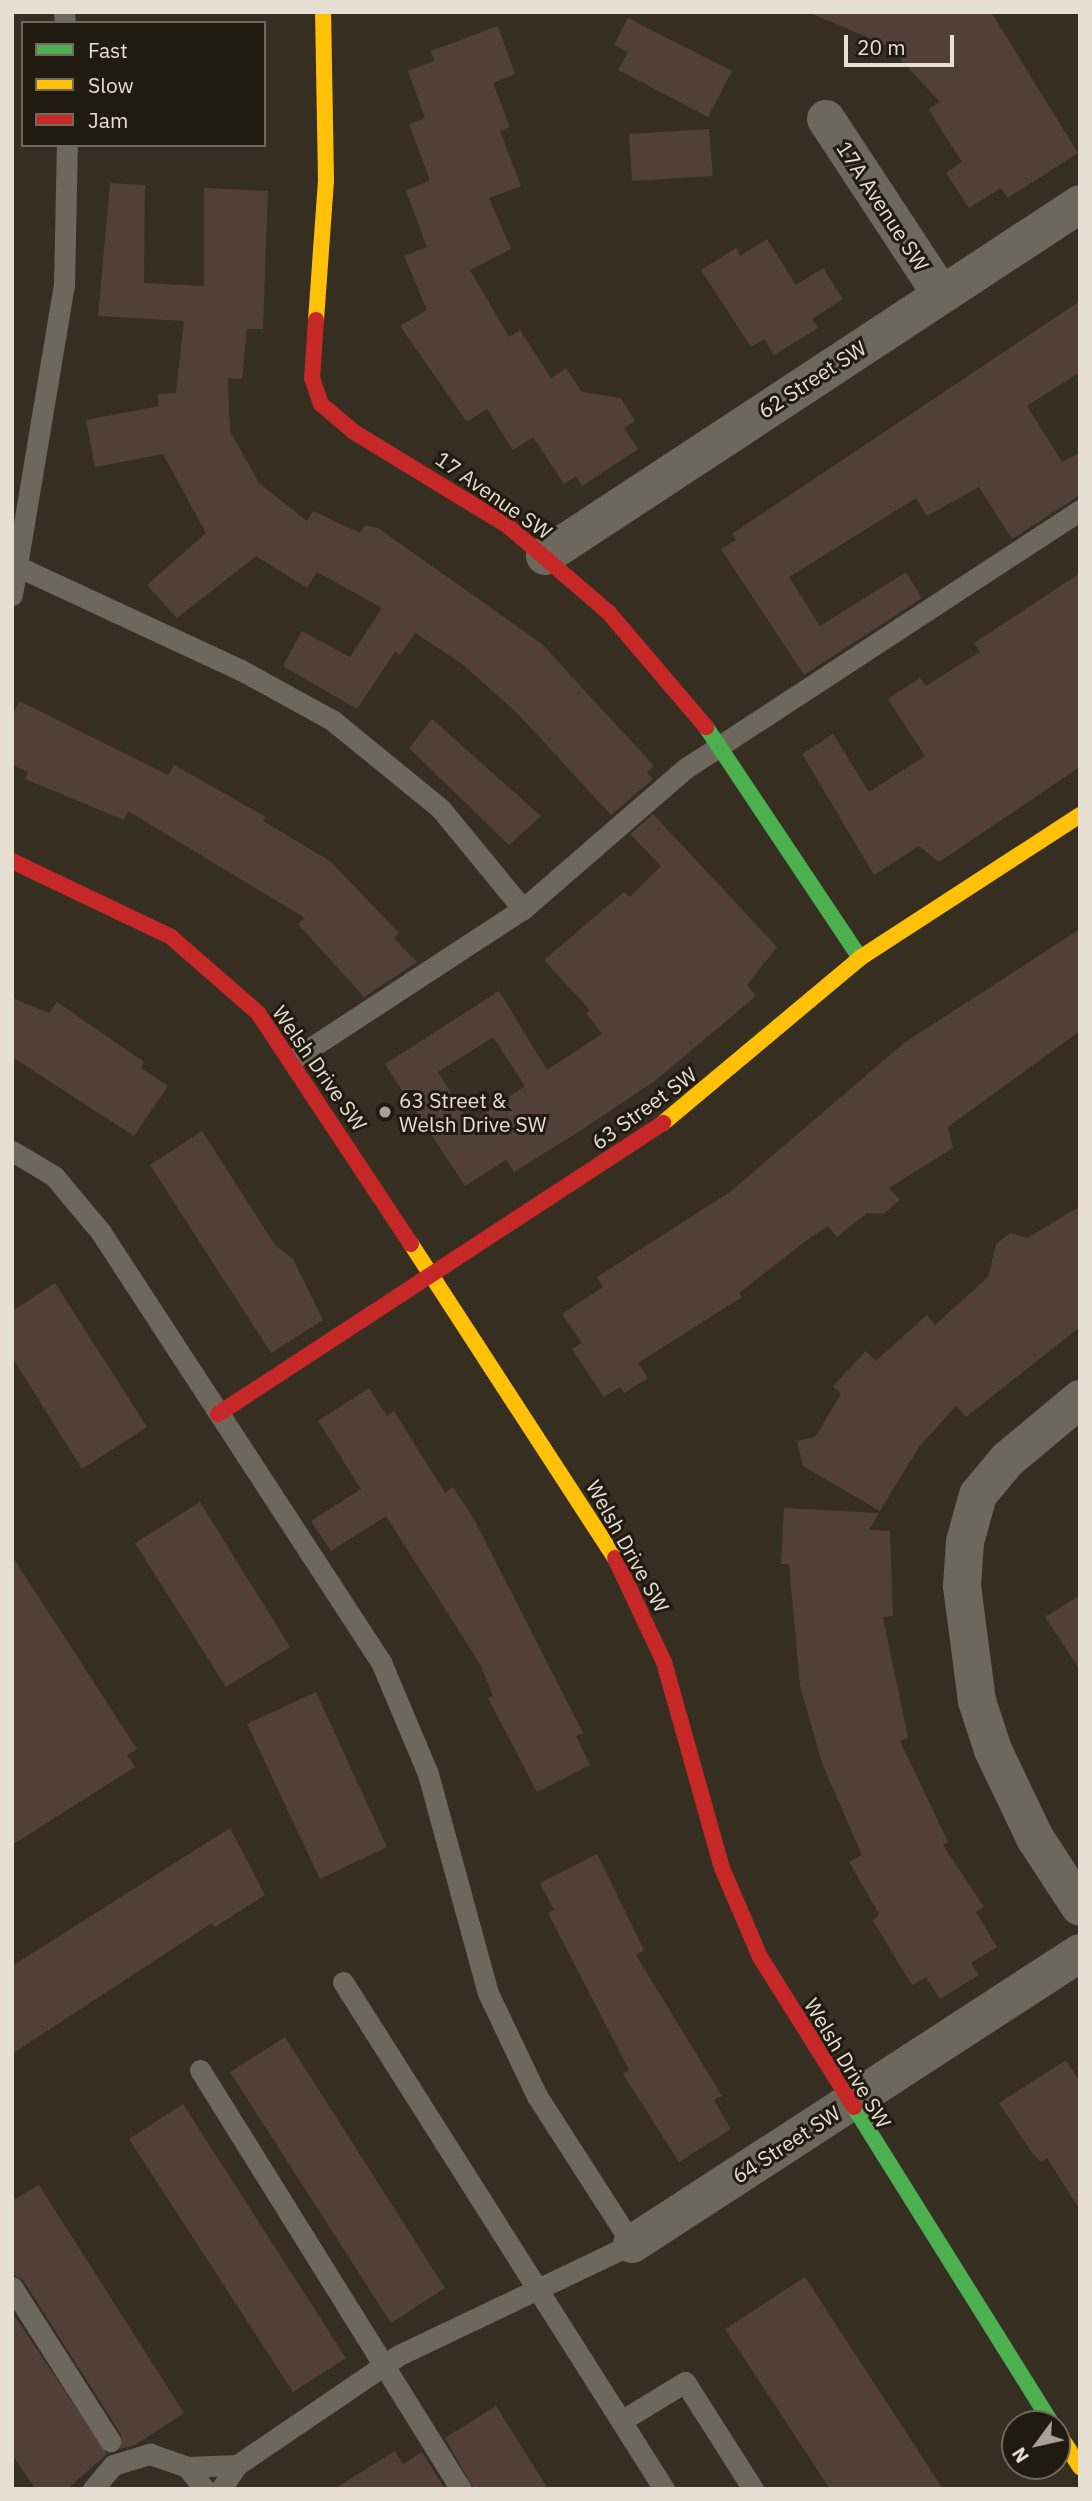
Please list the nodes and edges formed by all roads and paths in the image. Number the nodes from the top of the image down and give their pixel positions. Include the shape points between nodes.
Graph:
1 (323, 12) edge
2 (826, 119) dead end
3 (68, 147) edge
4 (1080, 204) edge
5 (941, 294) junction
6 (1080, 510) edge
7 (545, 556) junction
8 (21, 568) junction
9 (12, 595) edge
10 (721, 745) junction
11 (1080, 815) edge
12 (12, 861) edge
13 (523, 909) junction
14 (860, 958) junction
15 (292, 1060) junction
16 (12, 1151) edge
17 (434, 1275) junction
18 (1080, 1399) edge
19 (218, 1414) junction
20 (1080, 1907) edge
21 (1080, 1953) edge
22 (343, 1982) dead end
23 (200, 2070) dead end
24 (848, 2104) junction
25 (632, 2244) junction
26 (12, 2287) edge
27 (540, 2293) junction
28 (383, 2366) junction
29 (1043, 2410) edge
30 (621, 2421) junction
31 (110, 2441) dead end
32 (237, 2465) junction
33 (187, 2467) junction
34 (93, 2489) edge
35 (204, 2489) edge
36 (221, 2489) edge
37 (461, 2489) edge
38 (664, 2489) edge
39 (753, 2489) edge

1 - 7 street, 17 Avenue SW via 326,180 314,391 338,421 452,487
2 - 5 street, 17A Avenue SW
3 - 8 lane via 64,285
4 - 5 street, 62 Street SW
5 - 7 street, 62 Street SW
6 - 10 lane
7 - 10 street, 17 Avenue SW via 609,613
8 - 9 lane
8 - 13 lane via 241,670 332,720 440,808
10 - 13 lane
10 - 14 street, 17 Avenue SW
11 - 14 street, 63 Street SW
12 - 15 street, Welsh Drive SW via 171,937 258,1013
13 - 15 lane
14 - 17 street, 63 Street SW via 676,1115
15 - 17 street, Welsh Drive SW
16 - 19 lane via 54,1176 100,1231
17 - 19 street, 63 Street SW
17 - 24 street, Welsh Drive SW via 643,1609 740,1916
18 - 20 street via 1007,1460 978,1495 965,1542 962,1586 977,1701 1016,1801
19 - 25 lane via 404,1704 488,1993 537,2096
21 - 24 street, 64 Street SW
22 - 27 lane
23 - 28 lane
24 - 25 street, 64 Street SW
24 - 29 street, Welsh Drive SW
25 - 27 lane
26 - 31 lane
27 - 28 lane
27 - 30 lane
28 - 32 lane
28 - 37 lane
30 - 38 lane
30 - 39 lane via 685,2382
32 - 33 lane
32 - 36 lane
33 - 34 lane via 170,2458 131,2456 113,2465
33 - 35 lane

